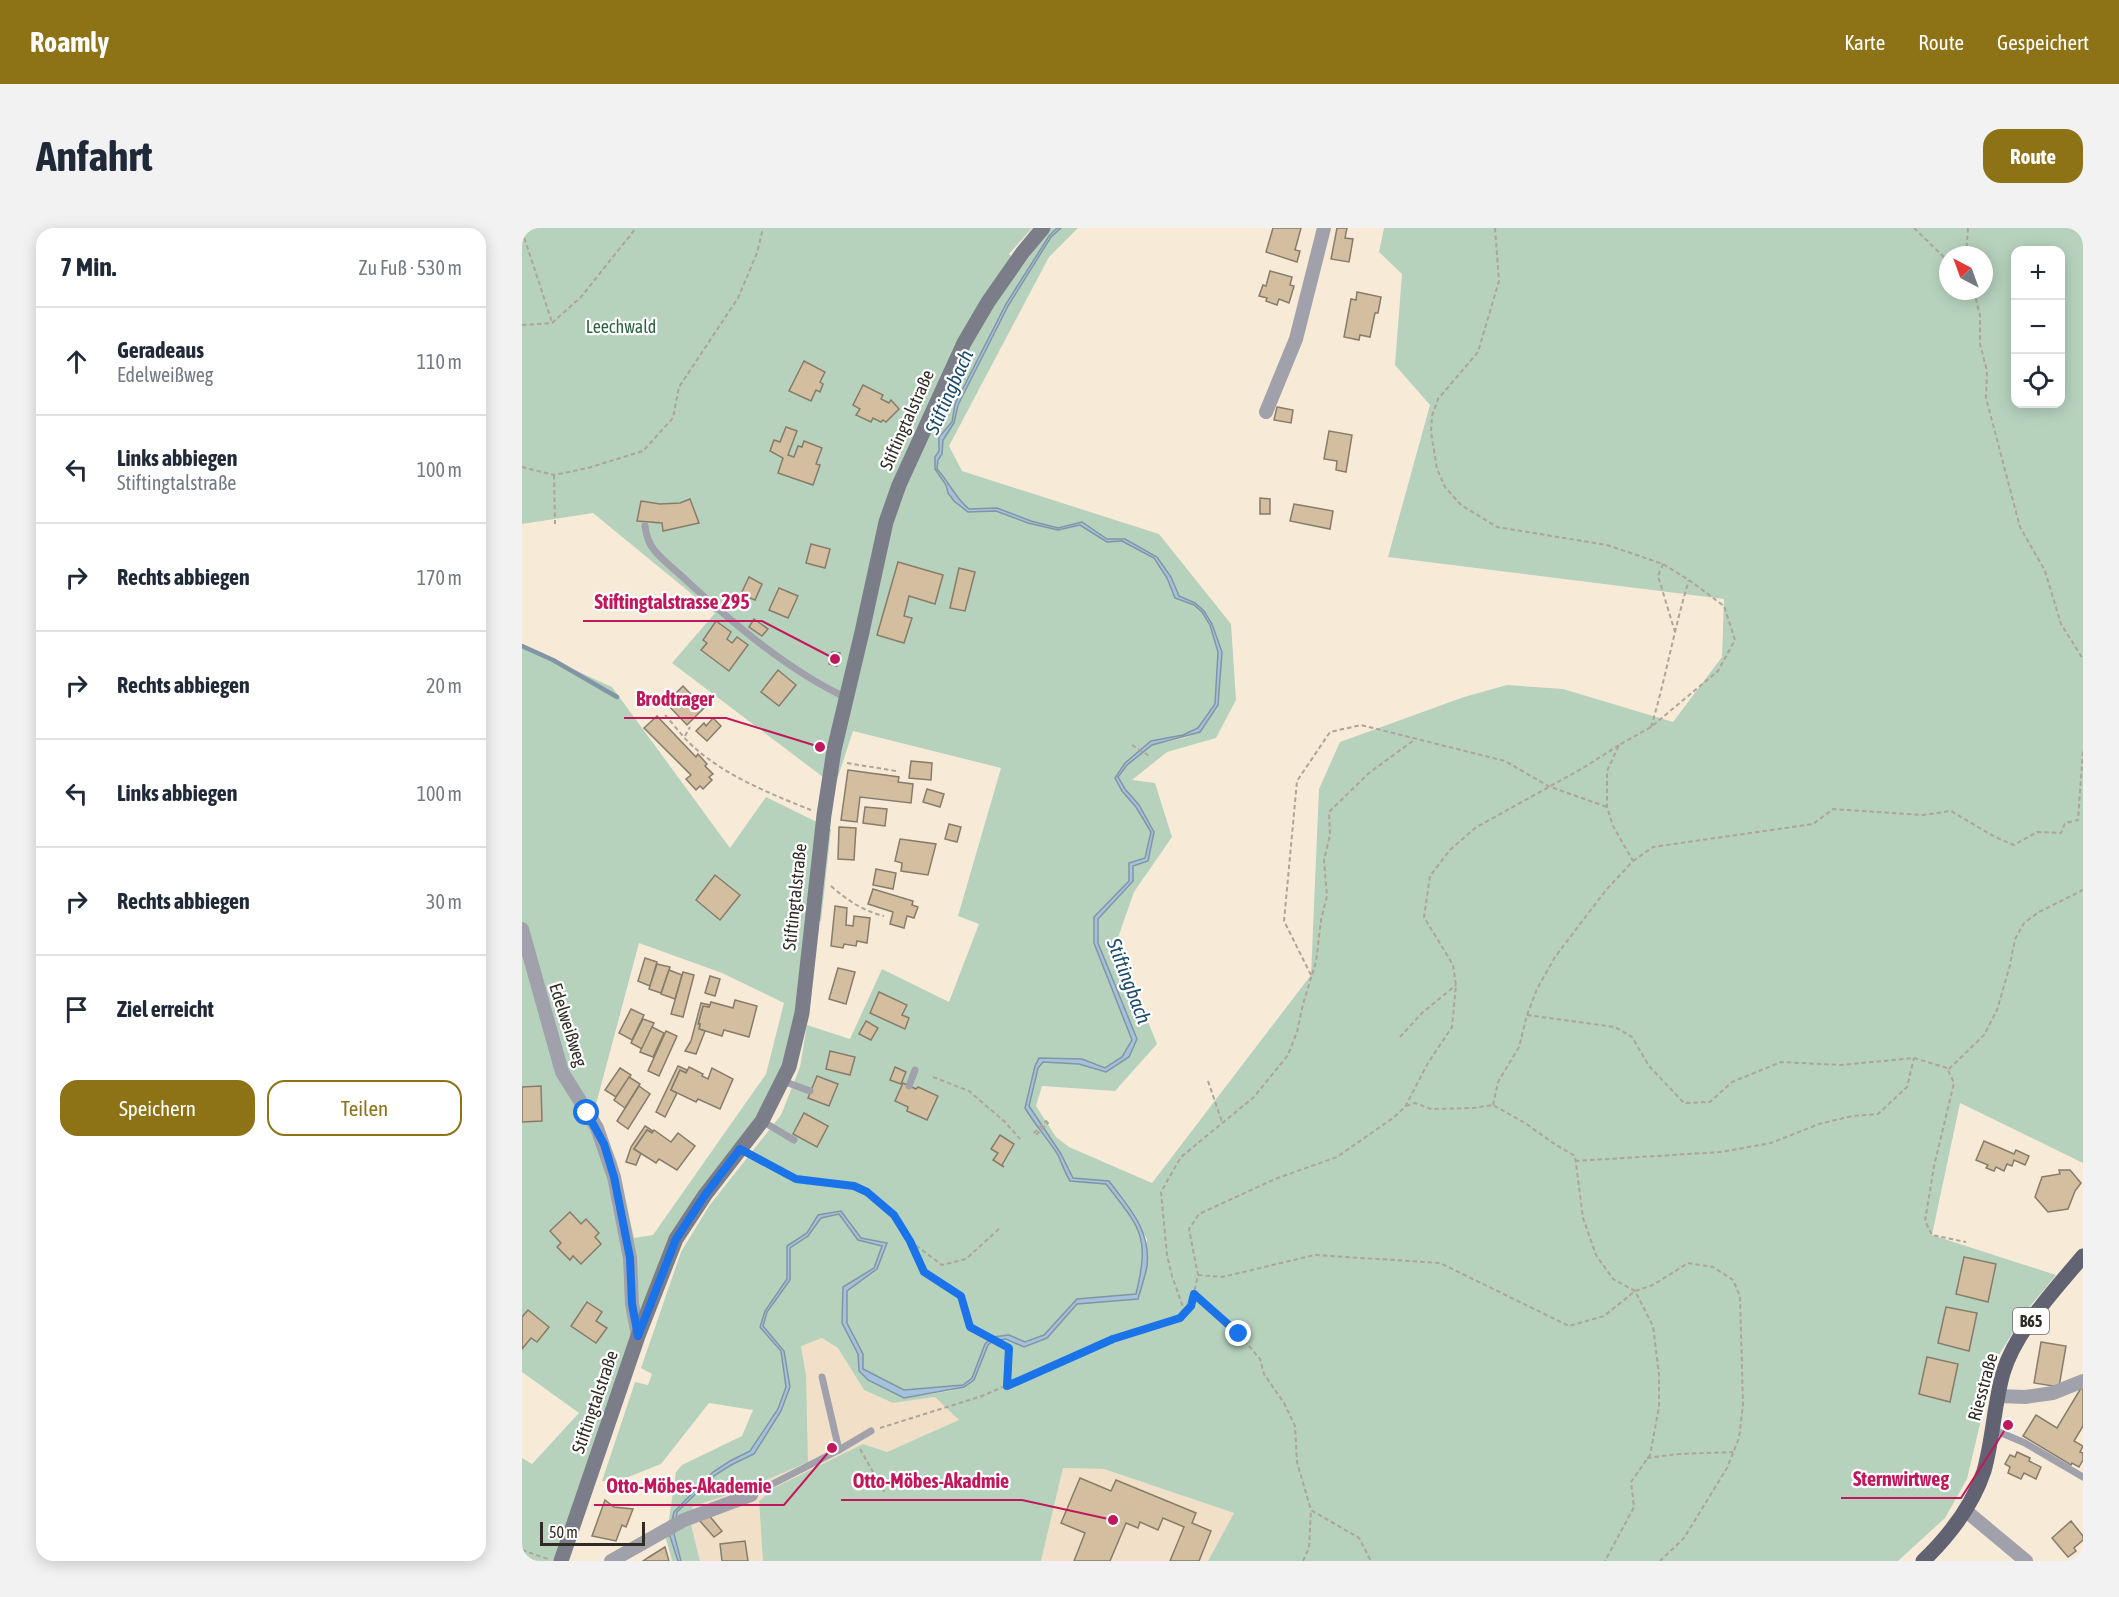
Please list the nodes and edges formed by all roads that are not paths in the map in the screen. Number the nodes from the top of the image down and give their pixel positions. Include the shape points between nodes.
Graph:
1 (1042, 228) edge
2 (1324, 228) edge
3 (1266, 412) dead end
4 (645, 526) dead end
5 (847, 698) junction
6 (522, 929) edge
7 (915, 1070) dead end
8 (783, 1081) junction
9 (909, 1086) dead end
10 (810, 1091) dead end
11 (762, 1121) junction
12 (794, 1140) dead end
13 (2083, 1256) edge
14 (638, 1336) junction
15 (822, 1377) dead end
16 (2083, 1381) edge
17 (1998, 1396) junction
18 (1992, 1429) junction
19 (871, 1431) road end
20 (839, 1450) junction
21 (2083, 1477) edge
22 (752, 1495) joint
23 (1966, 1511) junction
24 (561, 1561) edge
25 (611, 1561) edge
26 (1923, 1561) edge
27 (2026, 1561) edge

1 - 5 street, Stiftingtalstraße via 988,302 964,343 899,485 886,522
2 - 3 street via 1296,339
4 - 5 lane via 655,552 720,611 802,672
5 - 8 street, Stiftingtalstraße via 832,760 801,1013
6 - 14 street, Edelweißweg via 562,1072 597,1128 614,1177 630,1258
7 - 9 lane
8 - 10 lane
8 - 11 street, Stiftingtalstraße
11 - 12 lane
11 - 14 street, Stiftingtalstraße via 676,1239
13 - 17 main road, Riesstraße / B65 via 2028,1326 2011,1355
14 - 24 street, Stiftingtalstraße
15 - 20 lane
16 - 17 street via 2053,1393
17 - 18 main road, Riesstraße / B65
18 - 21 lane via 2025,1443
18 - 23 main road, Riesstraße / B65 via 1984,1469
19 - 20 lane
20 - 22 lane
22 - 25 street via 684,1520
23 - 26 main road, Riesstraße / B65
23 - 27 street

